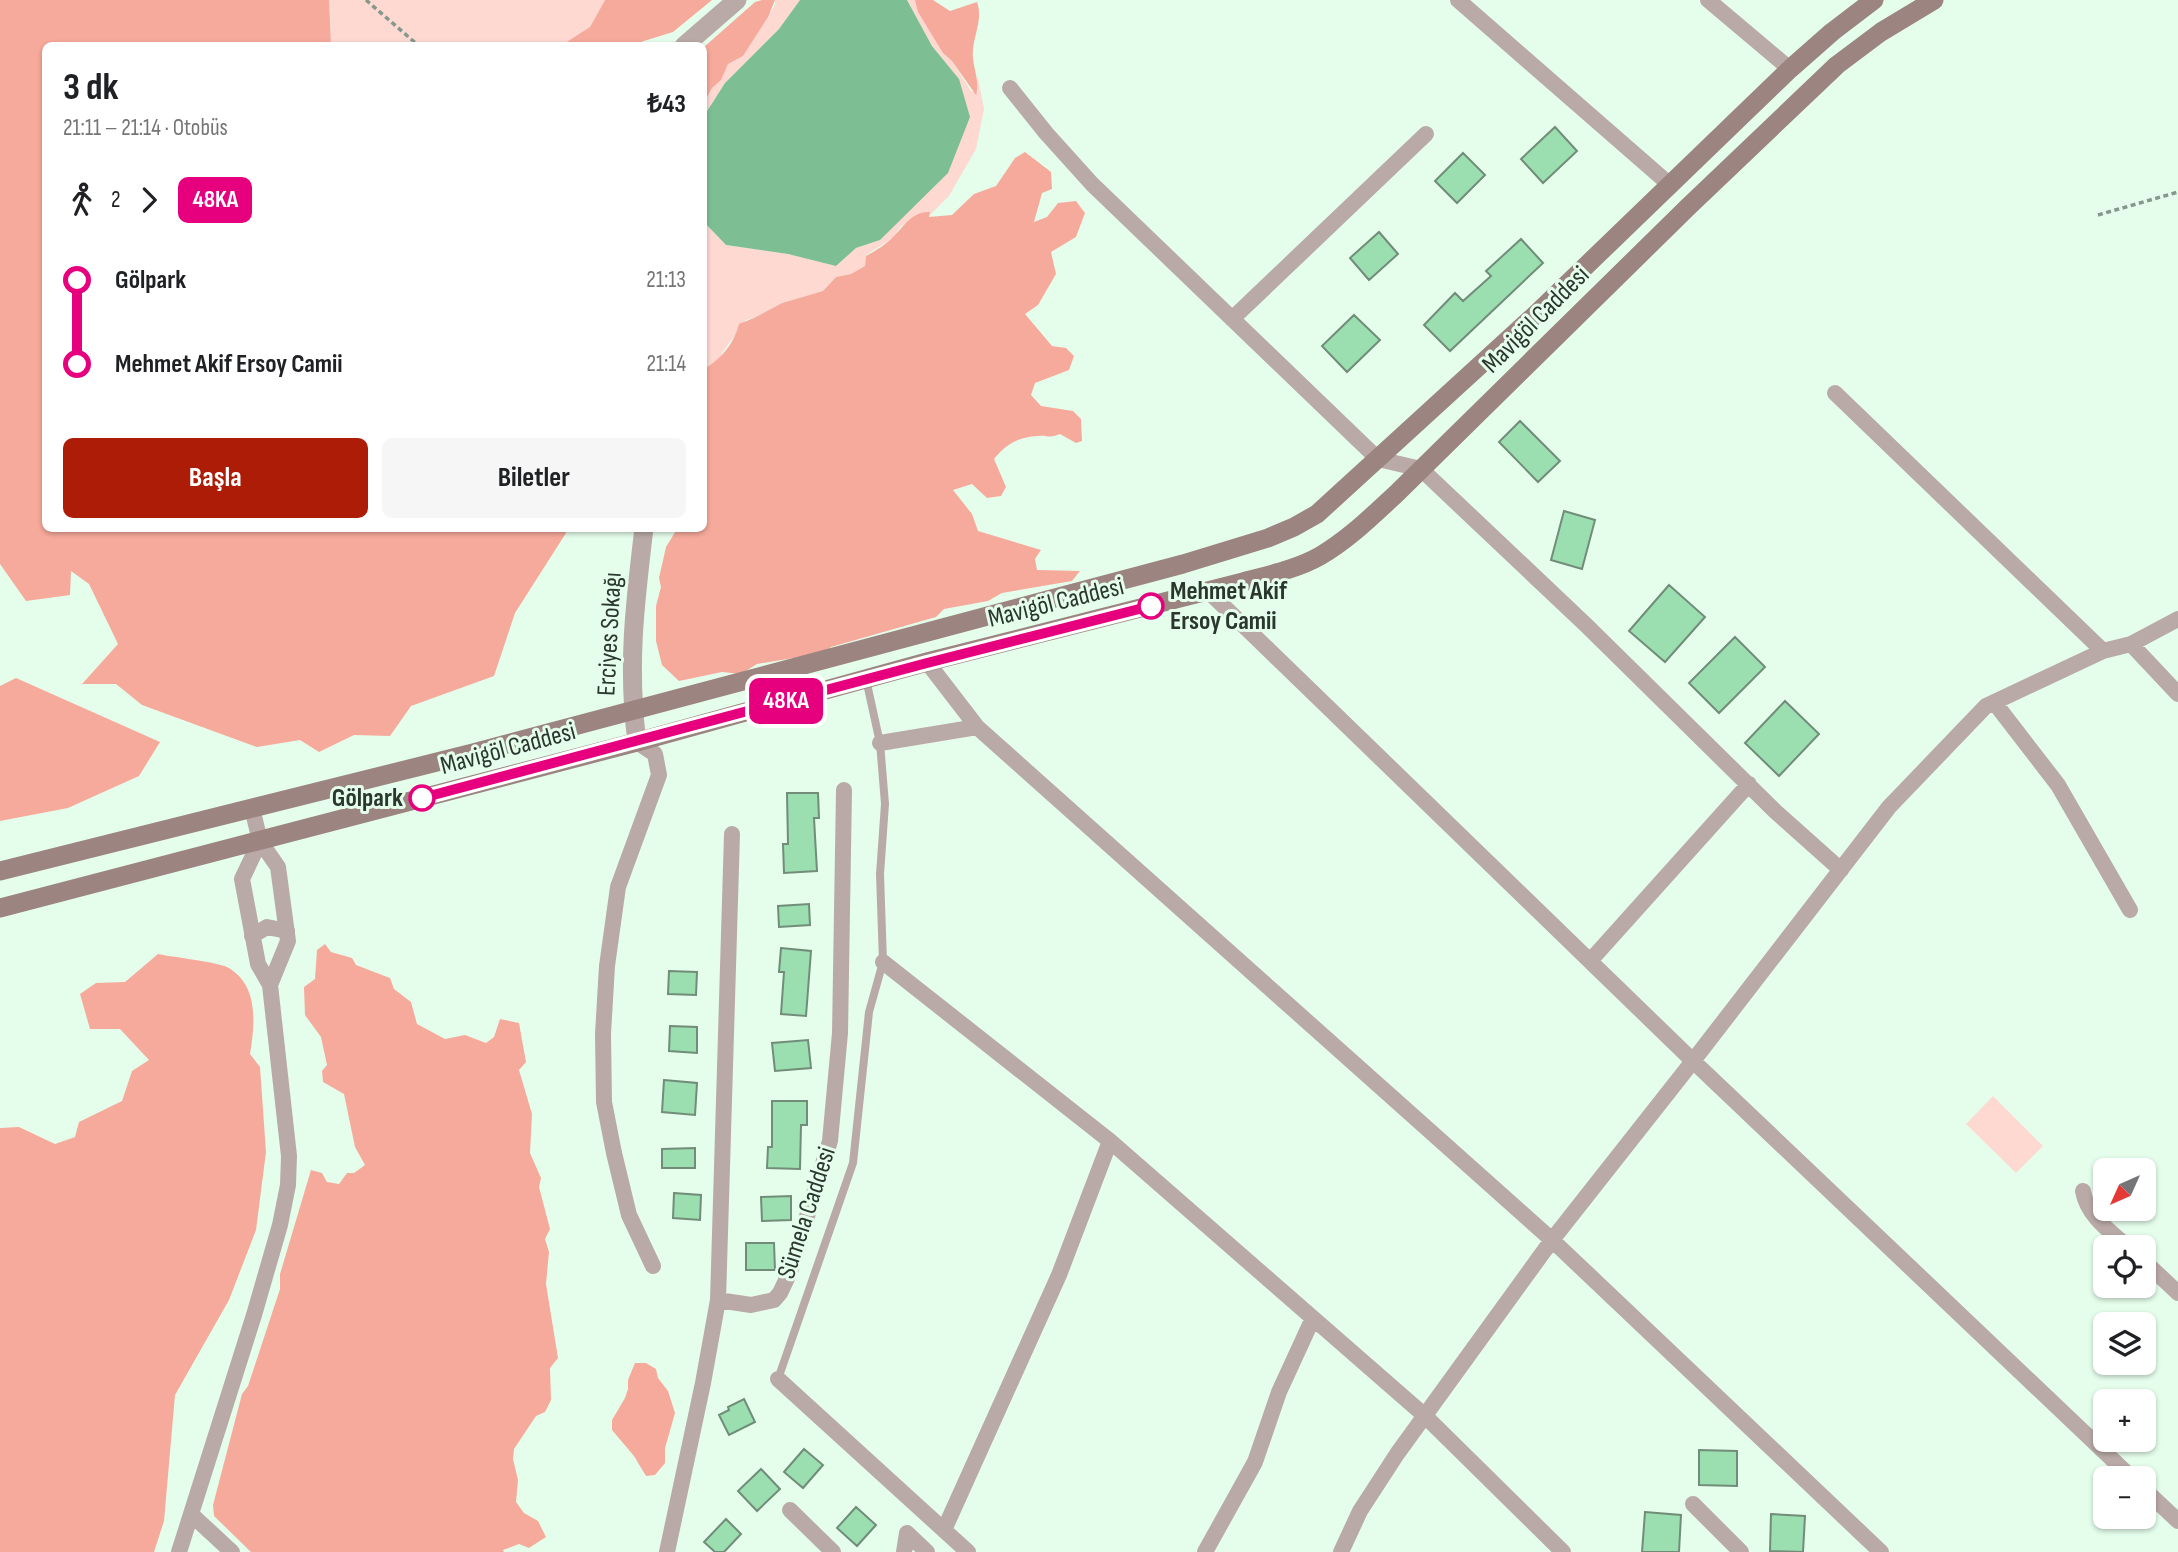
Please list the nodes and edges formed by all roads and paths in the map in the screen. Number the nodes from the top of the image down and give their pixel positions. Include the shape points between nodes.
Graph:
1 (366, 0) edge
2 (737, 0) edge
3 (1458, 0) edge
4 (1709, 0) edge
5 (1934, 0) edge
6 (1872, 1) edge
7 (414, 42) edge
8 (689, 42) edge
9 (1790, 69) junction
10 (1010, 88) dead end
11 (1426, 134) dead end
12 (1670, 184) junction
13 (2178, 192) edge
14 (2098, 215) dead end
15 (1232, 319) junction
16 (1835, 393) dead end
17 (1378, 459) junction
18 (1421, 469) junction
19 (644, 532) edge
20 (1208, 591) junction
21 (2178, 619) edge
22 (2131, 644) junction
23 (2103, 651) junction
24 (927, 663) junction
25 (866, 679) junction
26 (2178, 695) edge
27 (1994, 702) junction
28 (633, 711) junction
29 (977, 727) junction
30 (637, 742) junction
31 (880, 743) junction
32 (1749, 784) junction
33 (844, 790) dead end
34 (252, 808) junction
35 (732, 834) dead end
36 (260, 841) junction
37 (1841, 870) junction
38 (0, 871) edge
39 (0, 908) edge
40 (2130, 910) dead end
41 (287, 931) junction
42 (252, 936) junction
43 (1590, 961) junction
44 (883, 962) junction
45 (270, 985) junction
46 (1693, 1061) junction
47 (1110, 1141) junction
48 (2083, 1191) dead end
49 (2115, 1235) edge
50 (1552, 1240) junction
51 (653, 1266) dead end
52 (2156, 1272) edge
53 (2178, 1293) edge
54 (718, 1300) junction
55 (1313, 1318) junction
56 (778, 1379) joint
57 (1424, 1415) junction
58 (2119, 1466) edge
59 (2156, 1500) edge
60 (1693, 1504) dead end
61 (790, 1510) dead end
62 (192, 1515) junction
63 (2178, 1521) edge
64 (944, 1531) junction
65 (179, 1552) edge
66 (232, 1552) edge
67 (667, 1552) edge
68 (833, 1552) edge
69 (904, 1552) edge
70 (928, 1552) edge
71 (968, 1552) edge
72 (1205, 1552) edge
73 (1341, 1552) edge
74 (1563, 1552) edge
75 (1741, 1552) edge
76 (1881, 1552) edge

1 - 7 path
2 - 8 street
3 - 12 street
4 - 9 street
5 - 18 main road, Mavigöl Caddesi via 1837,65
6 - 9 main road, Mavigöl Caddesi
9 - 12 main road, Mavigöl Caddesi
10 - 15 street via 1092,184
11 - 15 street
12 - 17 main road, Mavigöl Caddesi
13 - 14 path
15 - 17 street
16 - 23 street
17 - 18 street
17 - 28 main road, Mavigöl Caddesi via 1317,514 1268,538
18 - 20 main road, Mavigöl Caddesi via 1357,530 1320,556 1295,568
18 - 32 street
19 - 28 street, Erciyes Sokağı via 631,651
20 - 24 main road, Mavigöl Caddesi
20 - 43 street
21 - 22 street
22 - 23 street
22 - 26 street
23 - 27 street
24 - 25 main road, Mavigöl Caddesi
24 - 29 street
25 - 30 main road, Mavigöl Caddesi
25 - 31 lane, Sümela Caddesi
27 - 37 street via 1889,807
27 - 40 street via 2058,785
28 - 30 street, Erciyes Sokağı
28 - 34 main road, Mavigöl Caddesi
29 - 31 street
29 - 50 street
30 - 36 main road, Mavigöl Caddesi
30 - 51 street via 655,754 659,775 618,887 607,966 604,1102 629,1215
31 - 44 lane, Sümela Caddesi via 885,804 880,874
32 - 37 street
32 - 43 street
33 - 54 street via 840,1033 830,1141 780,1293 767,1303 751,1305
34 - 36 street
34 - 38 main road, Mavigöl Caddesi
35 - 54 street
36 - 39 main road, Mavigöl Caddesi
36 - 41 street via 278,867
36 - 42 street via 242,879
37 - 46 street
41 - 42 street via 267,927
41 - 45 street via 288,942
42 - 45 street via 258,964
43 - 46 street
44 - 47 street
44 - 56 lane, Sümela Caddesi via 869,1012 853,1163
45 - 62 street via 289,1156 288,1185
46 - 50 street
46 - 58 street
47 - 55 street
47 - 64 street via 1059,1275
48 - 49 street via 2092,1213
50 - 57 street
50 - 76 street
52 - 53 street
54 - 67 street
55 - 57 street
55 - 72 street via 1279,1392 1255,1462
56 - 64 street, Sümela Caddesi
57 - 73 street via 1360,1511
57 - 74 street
59 - 63 street
60 - 75 street
61 - 68 street
62 - 65 street
62 - 66 street
64 - 71 street, Sümela Caddesi
69 - 70 street via 907,1533

